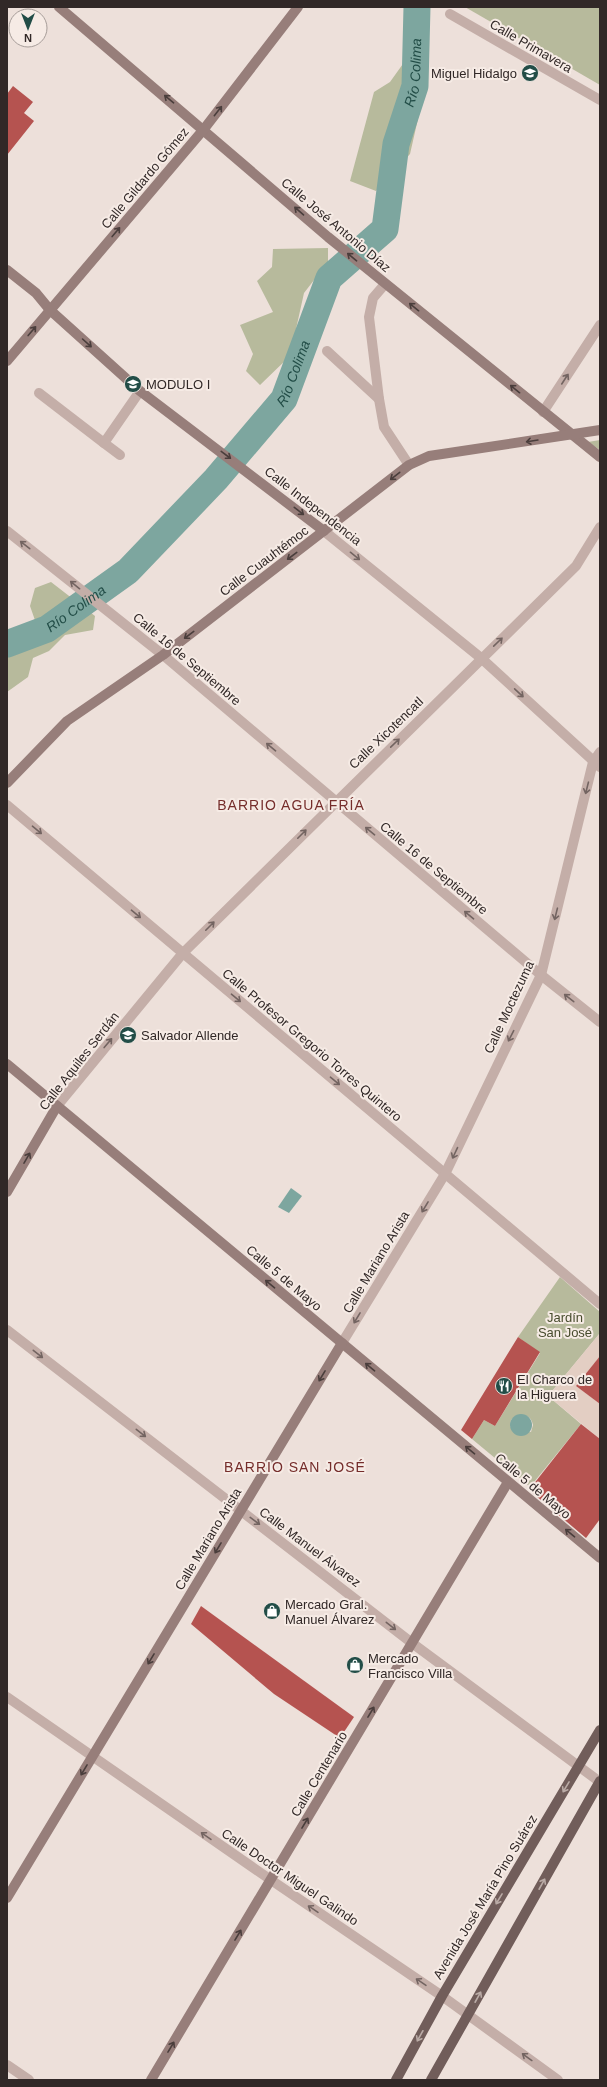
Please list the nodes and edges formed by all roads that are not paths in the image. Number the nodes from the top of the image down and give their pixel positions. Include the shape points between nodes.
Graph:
1 (59, 7) edge
2 (298, 7) edge
3 (450, 14) dead end
4 (600, 100) edge
5 (204, 129) junction
6 (7, 270) edge
7 (385, 284) junction
8 (50, 310) junction
9 (600, 324) edge
10 (328, 351) dead end
11 (7, 361) edge
12 (140, 391) junction
13 (39, 393) dead end
14 (379, 399) junction
15 (543, 412) junction
16 (600, 430) edge
17 (571, 435) junction
18 (104, 443) junction
19 (120, 455) dead end
20 (600, 458) edge
21 (409, 465) junction
22 (600, 527) edge
23 (7, 531) edge
24 (324, 531) junction
25 (163, 655) junction
26 (481, 658) junction
27 (600, 752) edge
28 (597, 765) edge
29 (7, 783) edge
30 (335, 801) junction
31 (7, 805) edge
32 (183, 953) junction
33 (541, 975) junction
34 (600, 1022) edge
35 (7, 1064) edge
36 (57, 1106) junction
37 (445, 1174) junction
38 (7, 1192) edge
39 (600, 1304) edge
40 (7, 1330) edge
41 (342, 1343) junction
42 (508, 1482) junction
43 (241, 1510) junction
44 (600, 1558) edge
45 (412, 1643) junction
46 (7, 1696) edge
47 (600, 1730) edge
48 (92, 1757) junction
49 (579, 1766) junction
50 (600, 1781) edge
51 (271, 1880) junction
52 (7, 1898) edge
53 (442, 1996) junction
54 (468, 2015) junction
55 (7, 2065) edge
56 (29, 2080) edge
57 (151, 2080) edge
58 (396, 2080) edge
59 (431, 2080) edge
60 (558, 2080) edge

5 -> 1 street, Calle José Antonio Díaz
5 -> 2 street, Calle Gildardo Gómez
3 - 4 street, Calle Primavera
7 -> 5 street, Calle José Antonio Díaz
8 -> 5 street, Calle Gildardo Gómez
6 - 8 street, Calle Independencia via 36,293
7 - 14 street via 373,298 369,317
15 -> 7 street, Calle José Antonio Díaz
11 -> 8 street, Calle Gildardo Gómez
8 -> 12 street, Calle Independencia
15 -> 9 street
10 - 14 street
12 - 18 street
12 -> 24 street, Calle Independencia
13 - 18 street
14 - 21 street via 384,427
15 - 17 street, Calle José Antonio Díaz
16 - 17 street, Calle Cuauhtémoc
17 - 20 street, Calle José Antonio Díaz
17 -> 21 street, Calle Cuauhtémoc via 428,456
18 - 19 street
21 -> 24 street, Calle Cuauhtémoc
26 -> 22 street, Calle Xicotencatl via 576,566
25 -> 23 street, Calle 16 de Septiembre
24 -> 25 street, Calle Cuauhtémoc
24 -> 26 street, Calle Independencia
25 - 29 street, Calle Cuauhtémoc via 67,721
30 -> 25 street, Calle 16 de Septiembre
26 -> 28 street, Calle Independencia
30 -> 26 street, Calle Xicotencatl
27 - 28 street, Calle Moctezuma
28 -> 33 street, Calle Moctezuma
32 -> 30 street, Calle Xicotencatl
33 -> 30 street, Calle 16 de Septiembre
31 -> 32 street, Calle Profesor Gregorio Torres Quintero
36 -> 32 street, Calle Aquiles Serdán
32 -> 37 street, Calle Profesor Gregorio Torres Quintero
34 -> 33 street, Calle 16 de Septiembre
33 -> 37 street, Calle Moctezuma
35 - 36 street, Calle 5 de Mayo
38 -> 36 street, Calle Aquiles Serdán
41 -> 36 street, Calle 5 de Mayo
37 - 39 street, Calle Profesor Gregorio Torres Quintero
37 -> 41 street, Calle Mariano Arista
40 -> 43 street, Calle Manuel Álvarez
42 -> 41 street, Calle 5 de Mayo
41 -> 43 street, Calle Mariano Arista
44 -> 42 street, Calle 5 de Mayo
42 - 45 street, Calle Centenario
43 -> 45 street, Calle Manuel Álvarez
43 -> 48 street, Calle Mariano Arista
45 - 49 street, Calle Manuel Álvarez
51 -> 45 street, Calle Centenario
46 - 48 street, Calle Doctor Miguel Galindo
47 - 49 main road, Avenida José María Pino Suárez
51 -> 48 street, Calle Doctor Miguel Galindo
48 -> 52 street, Calle Mariano Arista
49 - 50 street, Calle Manuel Álvarez
49 -> 53 main road, Avenida José María Pino Suárez
54 -> 50 main road
53 -> 51 street, Calle Doctor Miguel Galindo
57 -> 51 street, Calle Centenario
53 - 54 street, Calle Doctor Miguel Galindo
53 -> 58 main road, Avenida José María Pino Suárez
54 - 59 main road
60 -> 54 street, Calle Doctor Miguel Galindo
55 - 56 street

